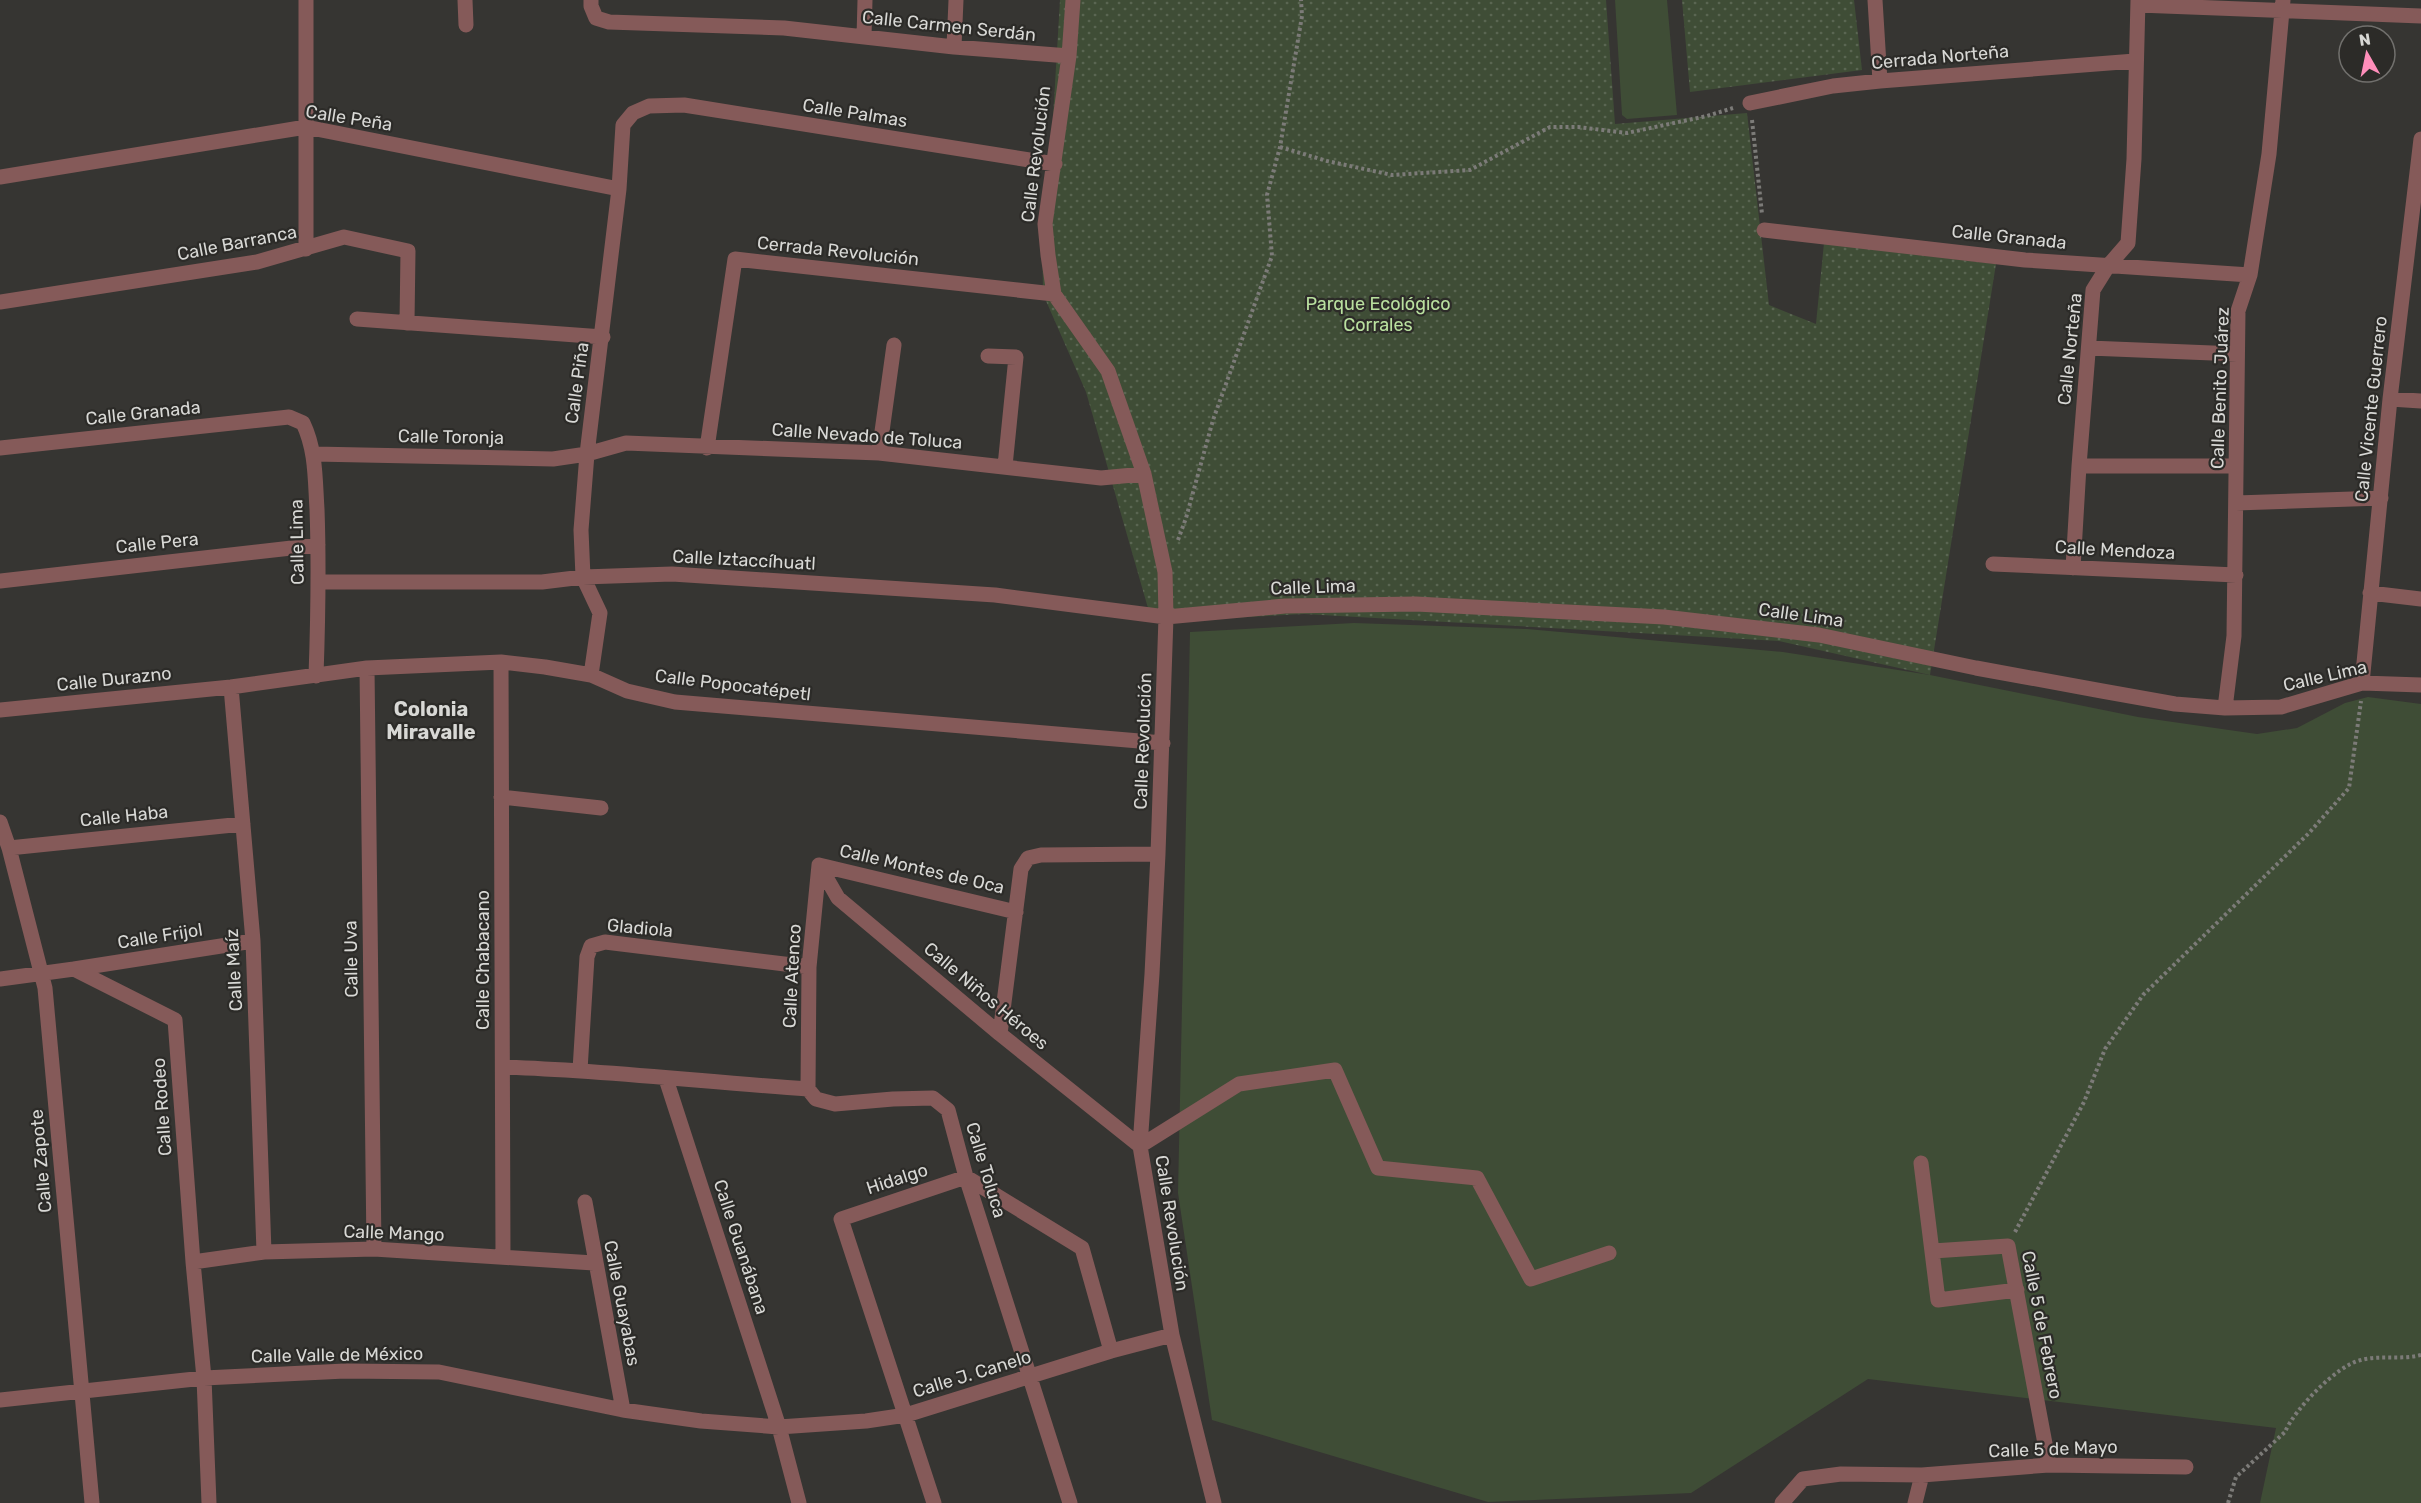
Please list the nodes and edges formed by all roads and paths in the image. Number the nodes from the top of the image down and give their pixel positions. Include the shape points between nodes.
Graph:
1 (306, 0) edge
2 (465, 0) edge
3 (591, 0) edge
4 (865, 0) edge
5 (956, 0) edge
6 (1073, 0) edge
7 (1301, 0) edge
8 (1875, 0) edge
9 (2138, 2) edge
10 (2283, 4) edge
11 (2421, 16) edge
12 (466, 25) dead end
13 (864, 37) junction
14 (954, 47) junction
15 (1069, 56) junction
16 (2135, 61) junction
17 (1880, 81) junction
18 (1750, 103) junction
19 (650, 106) joint
20 (306, 127) junction
21 (2421, 139) edge
22 (1280, 147) junction
23 (1055, 164) junction
24 (0, 177) edge
25 (619, 189) junction
26 (1764, 230) joint
27 (306, 249) junction
28 (2108, 266) junction
29 (2250, 275) junction
30 (1054, 294) junction
31 (0, 302) edge
32 (357, 319) dead end
33 (407, 323) junction
34 (603, 337) junction
35 (894, 345) dead end
36 (2089, 348) junction
37 (2237, 354) junction
38 (988, 356) dead end
39 (2391, 399) junction
40 (2421, 401) edge
41 (289, 417) joint
42 (0, 448) edge
43 (707, 448) junction
44 (879, 453) junction
45 (314, 454) junction
46 (587, 454) junction
47 (1005, 466) junction
48 (2079, 466) junction
49 (2236, 466) junction
50 (1144, 474) junction
51 (2381, 498) junction
52 (2236, 503) junction
53 (318, 545) junction
54 (1993, 564) dead end
55 (2073, 568) junction
56 (1165, 572) junction
57 (2236, 575) junction
58 (583, 577) junction
59 (0, 581) edge
60 (319, 582) junction
61 (2370, 593) junction
62 (2421, 599) edge
63 (1166, 617) junction
64 (501, 662) junction
65 (367, 669) junction
66 (591, 675) junction
67 (316, 676) junction
68 (2362, 683) junction
69 (2421, 685) edge
70 (231, 687) junction
71 (2225, 708) junction
72 (0, 710) edge
73 (1163, 743) junction
74 (501, 797) junction
75 (601, 808) dead end
76 (0, 822) edge
77 (243, 824) junction
78 (9, 848) junction
79 (1158, 854) junction
80 (819, 865) junction
81 (1016, 912) junction
82 (253, 941) junction
83 (809, 967) junction
84 (74, 969) junction
85 (41, 973) junction
86 (0, 979) edge
87 (1000, 1034) junction
88 (503, 1067) junction
89 (579, 1070) junction
90 (666, 1079) junction
91 (808, 1089) junction
92 (1140, 1146) junction
93 (1921, 1163) dead end
94 (966, 1177) junction
95 (585, 1202) dead end
96 (2008, 1246) junction
97 (374, 1249) junction
98 (1933, 1251) junction
99 (264, 1252) junction
100 (1609, 1253) dead end
101 (503, 1257) junction
102 (193, 1262) junction
103 (594, 1263) junction
104 (2017, 1290) junction
105 (1172, 1335) junction
106 (1111, 1351) junction
107 (2421, 1355) edge
108 (1031, 1376) junction
109 (204, 1378) junction
110 (82, 1393) junction
111 (0, 1400) edge
112 (622, 1410) junction
113 (906, 1415) junction
114 (778, 1427) junction
115 (2049, 1465) junction
116 (2186, 1467) dead end
117 (1922, 1475) junction
118 (92, 1503) edge
119 (209, 1503) edge
120 (800, 1503) edge
121 (934, 1503) edge
122 (1070, 1503) edge
123 (1214, 1503) edge
124 (1782, 1503) edge
125 (1915, 1503) edge
126 (2228, 1503) edge

1 - 20 street
2 - 12 street
3 - 13 street, Calle Carmen Serdán via 596,18 609,22 784,28
4 - 13 street
5 - 14 street
6 - 15 street, Calle Revolución
7 - 22 path via 1302,16
8 - 17 street
9 - 10 street
9 - 16 street, Calle Norteña
10 - 11 street
10 - 29 street, Calle Benito Juárez via 2269,154
13 - 14 street, Calle Carmen Serdán
14 - 15 street, Calle Carmen Serdán
15 - 23 street, Calle Revolución
16 - 17 street, Cerrada Norteña
16 - 28 street, Calle Norteña via 2128,243
17 - 18 street, Cerrada Norteña
18 - 22 path via 1627,133 1550,127 1470,170 1392,175
18 - 26 path
19 - 23 street, Calle Palmas via 684,105
19 - 25 street, Calle Piña via 633,113 623,125
20 - 24 street, Calle Peña
20 - 25 street, Calle Peña
20 - 27 street
21 - 39 street, Calle Vicente Guerrero
22 - 56 path via 1267,195 1272,256 1213,420 1186,518
23 - 30 street, Calle Revolución via 1045,224
25 - 34 street, Calle Piña
26 - 28 street, Calle Granada
27 - 31 street, Calle Barranca via 257,262
27 - 33 street, Calle Barranca via 344,237 408,251
28 - 29 street, Calle Granada
28 - 36 street, Calle Norteña via 2093,290
29 - 37 street, Calle Benito Juárez via 2238,312
30 - 43 street, Cerrada Revolución via 735,259
30 - 50 street, Calle Revolución via 1108,371
32 - 33 street
33 - 34 street
34 - 46 street, Calle Piña
35 - 44 street
36 - 37 street
36 - 48 street, Calle Norteña
37 - 49 street, Calle Benito Juárez
38 - 47 street via 1016,357
39 - 40 street
39 - 51 street, Calle Vicente Guerrero
41 - 42 street, Calle Granada
41 - 45 street, Calle Lima via 303,423
43 - 44 street, Calle Nevado de Toluca
43 - 46 street, Calle Nevado de Toluca via 626,443
44 - 47 street, Calle Nevado de Toluca
45 - 46 street, Calle Toronja via 553,459
45 - 53 street, Calle Lima
46 - 58 street, Calle Piña via 581,530
47 - 50 street, Calle Nevado de Toluca via 1101,478
48 - 49 street
48 - 55 street, Calle Norteña
49 - 52 street, Calle Benito Juárez
50 - 56 street, Calle Revolución
51 - 52 street
51 - 61 street, Calle Vicente Guerrero
52 - 57 street, Calle Benito Juárez
53 - 59 street, Calle Pera
53 - 60 street, Calle Lima
54 - 55 street, Calle Mendoza
55 - 57 street, Calle Mendoza
56 - 63 street, Calle Revolución
57 - 71 street, Calle Benito Juárez via 2234,636
58 - 60 street, Calle Iztaccíhuatl via 542,582
58 - 63 street, Calle Iztaccíhuatl via 672,574 995,595
58 - 66 street, Calle Piña via 600,613
60 - 67 street, Calle Lima
61 - 62 street
61 - 68 street, Calle Vicente Guerrero
63 - 71 street, Calle Lima via 1285,606 1416,604 1664,617 1819,635 2102,691
63 - 73 street, Calle Revolución
64 - 65 street, Calle Popocatépetl
64 - 66 street, Calle Popocatépetl
64 - 74 street, Calle Chabacano
65 - 67 street, Calle Popocatépetl
65 - 97 street, Calle Uva
66 - 73 street, Calle Popocatépetl via 627,691 675,702
67 - 70 street, Calle Popocatépetl
68 - 69 street, Calle Lima
68 - 71 street, Calle Lima via 2281,707
68 - 96 path via 2349,788 2143,994 2105,1049 2084,1102
70 - 72 street, Calle Durazno
70 - 77 street, Calle Maíz
73 - 79 street, Calle Revolución
74 - 75 street
74 - 88 street, Calle Chabacano
76 - 78 street, Calle Zapote
77 - 78 street, Calle Haba
77 - 82 street, Calle Maíz
78 - 85 street, Calle Zapote
79 - 81 street, Calle Montes de Oca via 1028,858 1021,869
79 - 92 street, Calle Revolución
80 - 81 street, Calle Montes de Oca
80 - 83 street, Calle Atenco
80 - 87 street, Calle Niños Héroes via 838,898
81 - 87 street
82 - 84 street, Calle Frijol
82 - 99 street, Calle Maíz
83 - 89 street, Gladiola via 605,942 591,946
83 - 91 street, Calle Atenco
84 - 85 street
84 - 102 street, Calle Rodeo via 175,1020
85 - 86 street
85 - 110 street, Calle Zapote
87 - 92 street, Calle Niños Héroes
88 - 89 street, Calle Toluca
88 - 101 street, Calle Chabacano
89 - 90 street, Calle Toluca
90 - 91 street, Calle Toluca
90 - 114 street, Calle Guanábana
91 - 94 street, Calle Toluca via 816,1099 835,1104 933,1098 948,1110
92 - 100 street via 1239,1084 1335,1070 1378,1168 1477,1178 1531,1279
92 - 105 street, Calle Revolución
93 - 98 street
94 - 106 street via 1082,1248
94 - 108 street, Calle Toluca
94 - 113 street, Hidalgo via 841,1219
95 - 103 street, Calle Guayabas
96 - 98 street, Calle 5 de Febrero
96 - 104 street, Calle 5 de Febrero
97 - 99 street, Calle Mango
97 - 101 street, Calle Mango
98 - 104 street via 1938,1300
99 - 102 street, Calle Mango
101 - 103 street, Calle Mango
102 - 109 street, Calle Rodeo
103 - 112 street, Calle Guayabas
104 - 115 street, Calle 5 de Febrero
105 - 106 street, Calle J. Canelo
105 - 123 street, Calle Revolución
106 - 108 street, Calle J. Canelo
107 - 126 path via 2359,1360 2330,1377 2285,1432 2236,1478
108 - 113 street, Calle J. Canelo
108 - 122 street, Calle Toluca
109 - 110 street, Calle Valle de México
109 - 112 street, Calle Valle de México via 345,1371 439,1372
109 - 119 street, Calle Rodeo
110 - 111 street, Calle Valle de México
110 - 118 street, Calle Zapote
112 - 114 street, Calle Valle de México
113 - 114 street, Calle J. Canelo
113 - 121 street
114 - 120 street, Calle Guanábana
115 - 116 street, Calle 5 de Mayo
115 - 117 street, Calle 5 de Mayo
117 - 124 street, Calle 5 de Mayo via 1841,1474 1803,1479
117 - 125 street

